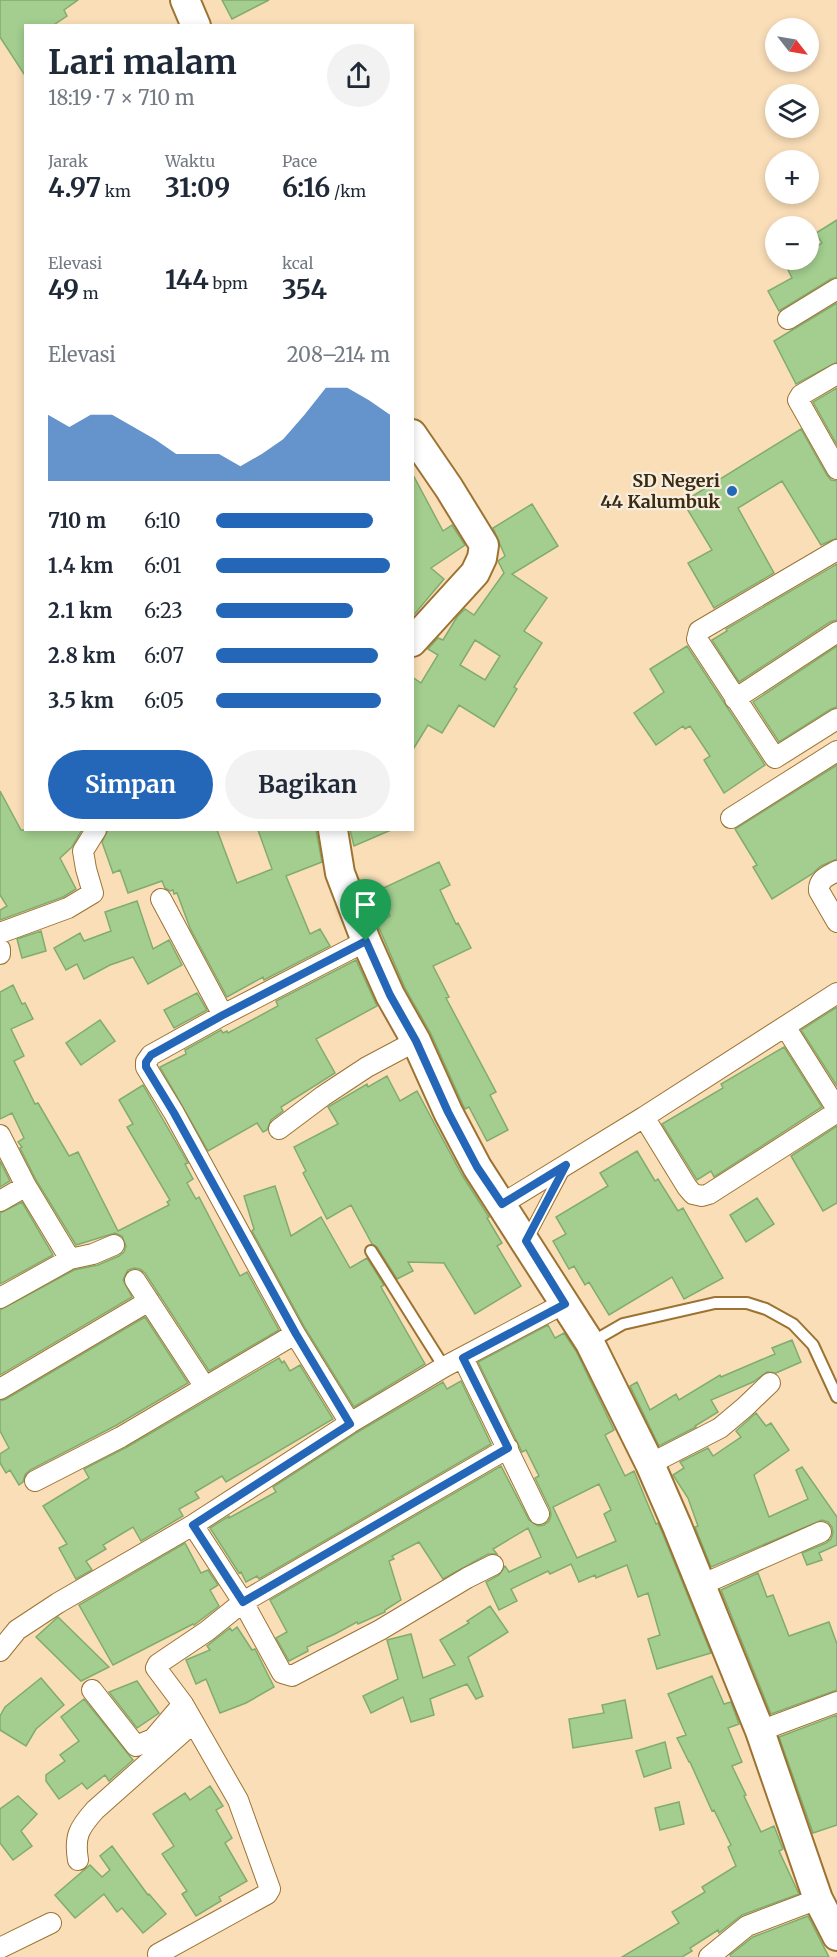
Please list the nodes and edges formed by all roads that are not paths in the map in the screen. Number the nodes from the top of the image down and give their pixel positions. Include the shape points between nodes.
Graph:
1 (185, 0) edge
2 (195, 24) edge
3 (837, 289) edge
4 (788, 319) dead end
5 (837, 374) edge
6 (414, 437) edge
7 (837, 469) edge
8 (837, 550) edge
9 (837, 632) edge
10 (414, 640) edge
11 (735, 699) junction
12 (837, 719) edge
13 (837, 751) edge
14 (731, 818) dead end
15 (95, 831) edge
16 (333, 831) edge
17 (837, 870) edge
18 (161, 899) dead end
19 (837, 922) edge
20 (0, 933) edge
21 (366, 941) junction
22 (837, 993) edge
23 (223, 1015) junction
24 (786, 1028) junction
25 (416, 1041) junction
26 (837, 1111) edge
27 (644, 1117) junction
28 (279, 1129) dead end
29 (0, 1135) edge
30 (566, 1165) junction
31 (26, 1186) junction
32 (0, 1201) edge
33 (502, 1204) junction
34 (526, 1241) junction
35 (114, 1245) dead end
36 (371, 1251) dead end
37 (70, 1259) junction
38 (135, 1280) dead end
39 (0, 1298) edge
40 (149, 1301) junction
41 (565, 1304) junction
42 (296, 1334) junction
43 (590, 1343) junction
44 (463, 1358) junction
45 (444, 1367) junction
46 (770, 1383) dead end
47 (205, 1386) junction
48 (0, 1389) edge
49 (837, 1397) edge
50 (350, 1424) junction
51 (508, 1448) junction
52 (650, 1464) junction
53 (34, 1481) dead end
54 (539, 1514) dead end
55 (193, 1525) junction
56 (821, 1532) dead end
57 (493, 1565) dead end
58 (701, 1585) junction
59 (243, 1602) junction
60 (0, 1651) edge
61 (92, 1690) dead end
62 (837, 1702) edge
63 (183, 1704) junction
64 (193, 1723) junction
65 (760, 1731) junction
66 (78, 1860) dead end
67 (818, 1899) junction
68 (51, 1923) dead end
69 (837, 1936) edge
70 (0, 1948) edge
71 (158, 1954) dead end
72 (709, 1957) edge

1 - 2 street
3 - 4 street
5 - 7 street via 798,400
6 - 10 street via 484,545 475,573
8 - 11 street via 699,631 697,639
9 - 11 street
11 - 12 street via 775,758
13 - 14 street
15 - 20 street via 83,851 93,893 68,908
16 - 21 street via 340,873
17 - 19 street via 818,887
18 - 23 street
21 - 23 street
21 - 25 street
22 - 24 street
23 - 42 street via 151,1055 146,1067
24 - 26 street
24 - 27 street
25 - 28 street via 367,1066
25 - 33 street via 477,1167
26 - 27 street via 702,1196 687,1187
27 - 30 street
29 - 31 street
30 - 33 street
30 - 34 lane
31 - 32 street
31 - 37 street
33 - 34 street
34 - 41 street
35 - 37 street
36 - 45 lane
37 - 39 street
38 - 40 street
40 - 47 street
40 - 48 street
41 - 43 street
41 - 44 street
42 - 47 street
42 - 50 street
43 - 49 lane via 623,1324 715,1304 747,1303 793,1324 813,1345
43 - 52 street
44 - 45 street
44 - 51 street
45 - 50 street
46 - 52 street via 720,1428
47 - 53 street via 121,1437
50 - 55 street
51 - 54 street
51 - 59 street
52 - 58 street
55 - 59 street
55 - 60 street via 58,1603 17,1630
56 - 58 street
57 - 59 street via 292,1676 282,1673
58 - 65 street
59 - 63 street via 158,1664 156,1668
61 - 63 street via 136,1746 153,1739
62 - 65 street
63 - 64 street
64 - 66 street via 83,1824 75,1842
64 - 71 street via 238,1800 270,1889
65 - 67 street
67 - 69 street
67 - 72 street via 747,1926
68 - 70 street

